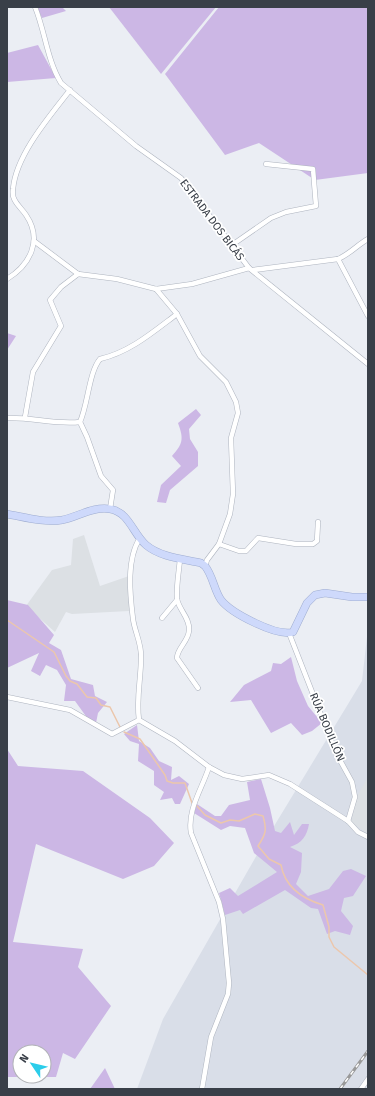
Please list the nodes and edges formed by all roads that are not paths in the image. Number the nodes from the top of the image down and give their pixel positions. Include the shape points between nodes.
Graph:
1 (35, 7) edge
2 (70, 90) junction
3 (266, 164) dead end
4 (7, 198) edge
5 (13, 200) junction
6 (368, 240) edge
7 (34, 241) junction
8 (232, 245) junction
9 (338, 259) junction
10 (251, 269) junction
11 (78, 274) junction
12 (7, 279) edge
13 (156, 289) junction
14 (177, 314) junction
15 (368, 316) edge
16 (368, 364) edge
17 (25, 417) junction
18 (7, 418) edge
19 (80, 422) junction
20 (110, 509) junction
21 (7, 514) edge
22 (318, 522) dead end
23 (140, 538) junction
24 (219, 544) junction
25 (180, 559) junction
26 (205, 566) junction
27 (368, 596) edge
28 (177, 600) junction
29 (162, 618) dead end
30 (289, 633) junction
31 (198, 688) dead end
32 (7, 697) edge
33 (139, 720) junction
34 (209, 767) junction
35 (348, 821) junction
36 (368, 837) edge
37 (368, 1079) edge
38 (202, 1089) edge
39 (361, 1089) edge

1 - 2 street, ESTRADA DOS BICÁS via 55,73 61,83
2 - 5 street via 50,115 20,162 12,190
2 - 8 street, ESTRADA DOS BICÁS via 136,146 181,178
3 - 8 street via 313,169 316,206 271,218
4 - 5 street
5 - 7 street via 27,216
6 - 9 street
7 - 11 street
7 - 12 street via 26,262
8 - 10 street, ESTRADA DOS BICÁS
9 - 10 street
9 - 15 street
10 - 13 street via 192,284
10 - 16 street, ESTRADA DOS BICÁS
11 - 13 street via 117,279
11 - 17 street via 60,287 50,300 61,326 33,372
13 - 14 street
14 - 19 street via 125,350 100,359 94,371
14 - 24 street via 200,356 226,382 236,402 238,413 231,438 233,494 230,514
17 - 18 street
17 - 19 street via 66,424
19 - 20 street via 101,476 113,490
20 - 21 street via 97,509 61,520 46,521
20 - 23 street via 127,519
22 - 24 street via 317,540 314,544 258,538 246,551 239,551
23 - 25 street via 158,553
23 - 33 street via 135,546 130,568 133,620 141,652 137,704
24 - 26 street
25 - 26 street
25 - 28 street
26 - 30 street via 220,599 227,607 271,630
27 - 30 street via 352,597 325,593 315,595 307,603 293,632
28 - 29 street
28 - 31 street via 190,630 177,658
30 - 35 street, RÚA BODILLÓN via 336,753 352,782 355,796
32 - 33 street via 70,710 112,734
33 - 34 street via 175,741
34 - 35 street via 234,778 269,775 276,777
34 - 38 street via 192,811 190,825 223,918 229,983 228,994 211,1038
35 - 36 street via 358,832
37 - 39 street

